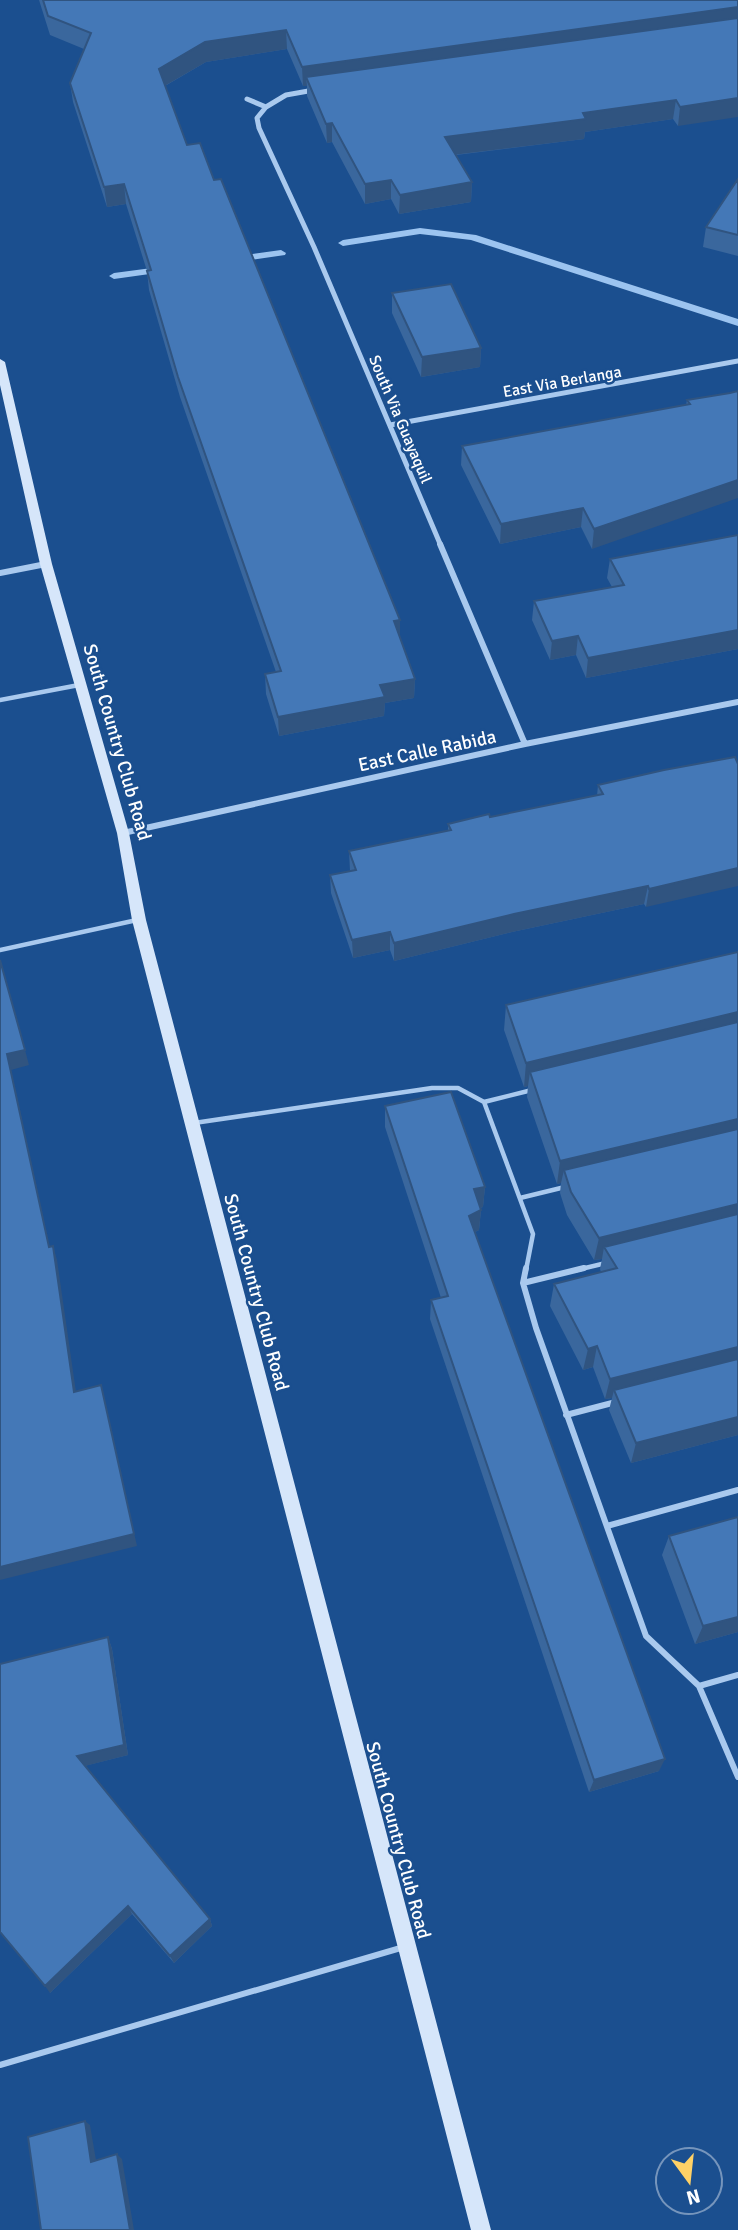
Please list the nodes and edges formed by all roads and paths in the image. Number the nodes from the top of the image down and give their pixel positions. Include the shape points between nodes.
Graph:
1 (319, 89) edge
2 (247, 99) dead end
3 (265, 107) junction
4 (738, 360) edge
5 (0, 362) edge
6 (390, 425) junction
7 (47, 564) junction
8 (0, 573) edge
9 (80, 685) junction
10 (0, 700) edge
11 (738, 702) edge
12 (525, 744) junction
13 (123, 833) junction
14 (139, 920) junction
15 (0, 950) edge
16 (538, 1089) edge
17 (484, 1102) junction
18 (192, 1123) junction
19 (571, 1186) edge
20 (520, 1198) junction
21 (617, 1260) edge
22 (523, 1283) junction
23 (619, 1402) edge
24 (566, 1415) junction
25 (738, 1490) edge
26 (607, 1526) junction
27 (738, 1675) edge
28 (699, 1686) junction
29 (738, 1777) edge
30 (405, 1947) junction
31 (0, 2065) edge
32 (481, 2230) edge

1 - 3 street via 286,95
2 - 3 street
3 - 6 street, South Via Guayaquil via 257,118 259,128
4 - 6 street, East Via Berlanga
5 - 7 street, South Country Club Road
6 - 12 street, South Via Guayaquil
7 - 8 street
7 - 9 street, South Country Club Road
9 - 10 lane
9 - 13 street, South Country Club Road
11 - 12 street, East Calle Rabida
12 - 13 street, East Calle Rabida
13 - 14 street, South Country Club Road
14 - 15 lane
14 - 18 street, South Country Club Road
16 - 17 lane
17 - 18 lane via 458,1088 432,1088
17 - 20 lane
18 - 30 street, South Country Club Road
19 - 20 lane
20 - 22 lane via 533,1234
21 - 22 lane
22 - 24 lane
23 - 24 lane
24 - 26 lane
25 - 26 lane
26 - 28 lane via 646,1636
27 - 28 lane
28 - 29 lane
30 - 31 lane
30 - 32 street, South Country Club Road

